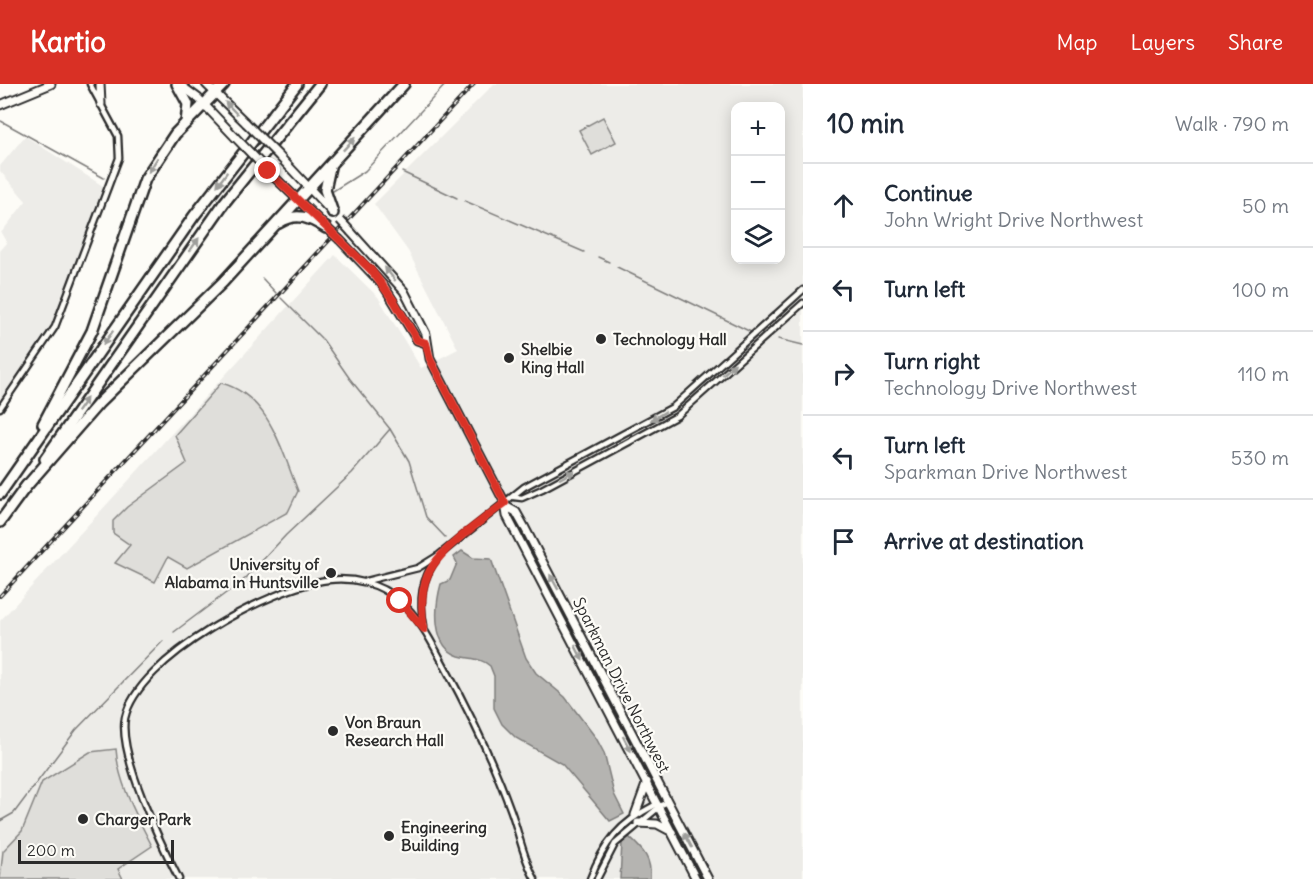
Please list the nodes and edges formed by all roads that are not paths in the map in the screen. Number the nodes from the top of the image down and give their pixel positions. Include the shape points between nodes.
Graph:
1 (51, 84) edge
2 (90, 84) edge
3 (100, 84) edge
4 (178, 84) edge
5 (206, 84) edge
6 (224, 84) edge
7 (297, 84) edge
8 (320, 84) edge
9 (404, 84) edge
10 (216, 93) junction
11 (101, 104) junction
12 (204, 104) junction
13 (0, 105) edge
14 (186, 123) junction
15 (331, 163) junction
16 (309, 186) junction
17 (298, 199) junction
18 (336, 216) junction
19 (328, 229) junction
20 (268, 232) junction
21 (803, 290) edge
22 (803, 303) edge
23 (426, 343) junction
24 (0, 408) edge
25 (26, 456) junction
26 (24, 489) junction
27 (0, 494) edge
28 (514, 497) junction
29 (506, 505) junction
30 (0, 522) edge
31 (439, 555) junction
32 (363, 581) junction
33 (424, 629) junction
34 (647, 782) junction
35 (668, 802) junction
36 (659, 806) junction
37 (636, 819) junction
38 (672, 832) junction
39 (179, 879) edge
40 (535, 879) edge
41 (590, 879) edge
42 (597, 879) edge
43 (696, 879) edge
44 (708, 879) edge

1 - 13 main road
2 - 11 street
3 - 11 main road
4 - 12 main road, Sparkman Drive Northwest
4 - 14 highway via 188,104
5 - 10 main road, Sparkman Drive Northwest
6 - 10 highway
7 -> 25 highway via 194,216
26 -> 8 highway via 224,203
15 -> 9 highway
10 - 12 highway
16 -> 10 main road, Sparkman Drive Northwest, bridge
11 - 24 street via 120,141 117,164 55,327
12 - 14 highway
12 - 17 main road, Sparkman Drive Northwest, bridge
14 -> 25 highway via 145,178 92,332
15 - 16 highway
15 - 18 highway via 325,189
16 - 17 highway
16 - 18 main road, Sparkman Drive Northwest
17 - 19 main road, Sparkman Drive Northwest
17 - 20 highway
23 -> 18 main road, Sparkman Drive Northwest, bridge via 426,334 404,291
19 - 20 highway via 310,218 296,216
19 - 23 main road, Sparkman Drive Northwest, bridge via 384,286 417,340
20 - 26 highway via 99,403
21 -> 28 street via 673,406 524,487
28 -> 22 street via 522,498 542,489 678,416
23 - 29 main road, Sparkman Drive Northwest via 430,359
25 - 27 highway
26 - 30 highway
28 - 29 street
29 - 31 street
29 -> 34 main road, Sparkman Drive Northwest via 507,516
35 -> 29 main road, Sparkman Drive Northwest via 525,528 516,512
31 - 32 street via 401,574
31 - 33 street via 429,569 421,593
32 - 33 street via 393,595
32 - 39 street via 328,580 288,590 227,619 178,651 150,676 132,700 124,730 130,759
33 - 40 street via 494,767
34 - 36 main road, Sparkman Drive Northwest
34 - 37 main road
35 - 36 street
44 -> 35 main road, Sparkman Drive Northwest
36 - 37 street via 658,811
36 - 38 main road, Sparkman Drive Northwest
37 - 38 main road
37 - 41 street via 612,836
37 - 42 street via 615,844
38 - 43 main road, Sparkman Drive Northwest

